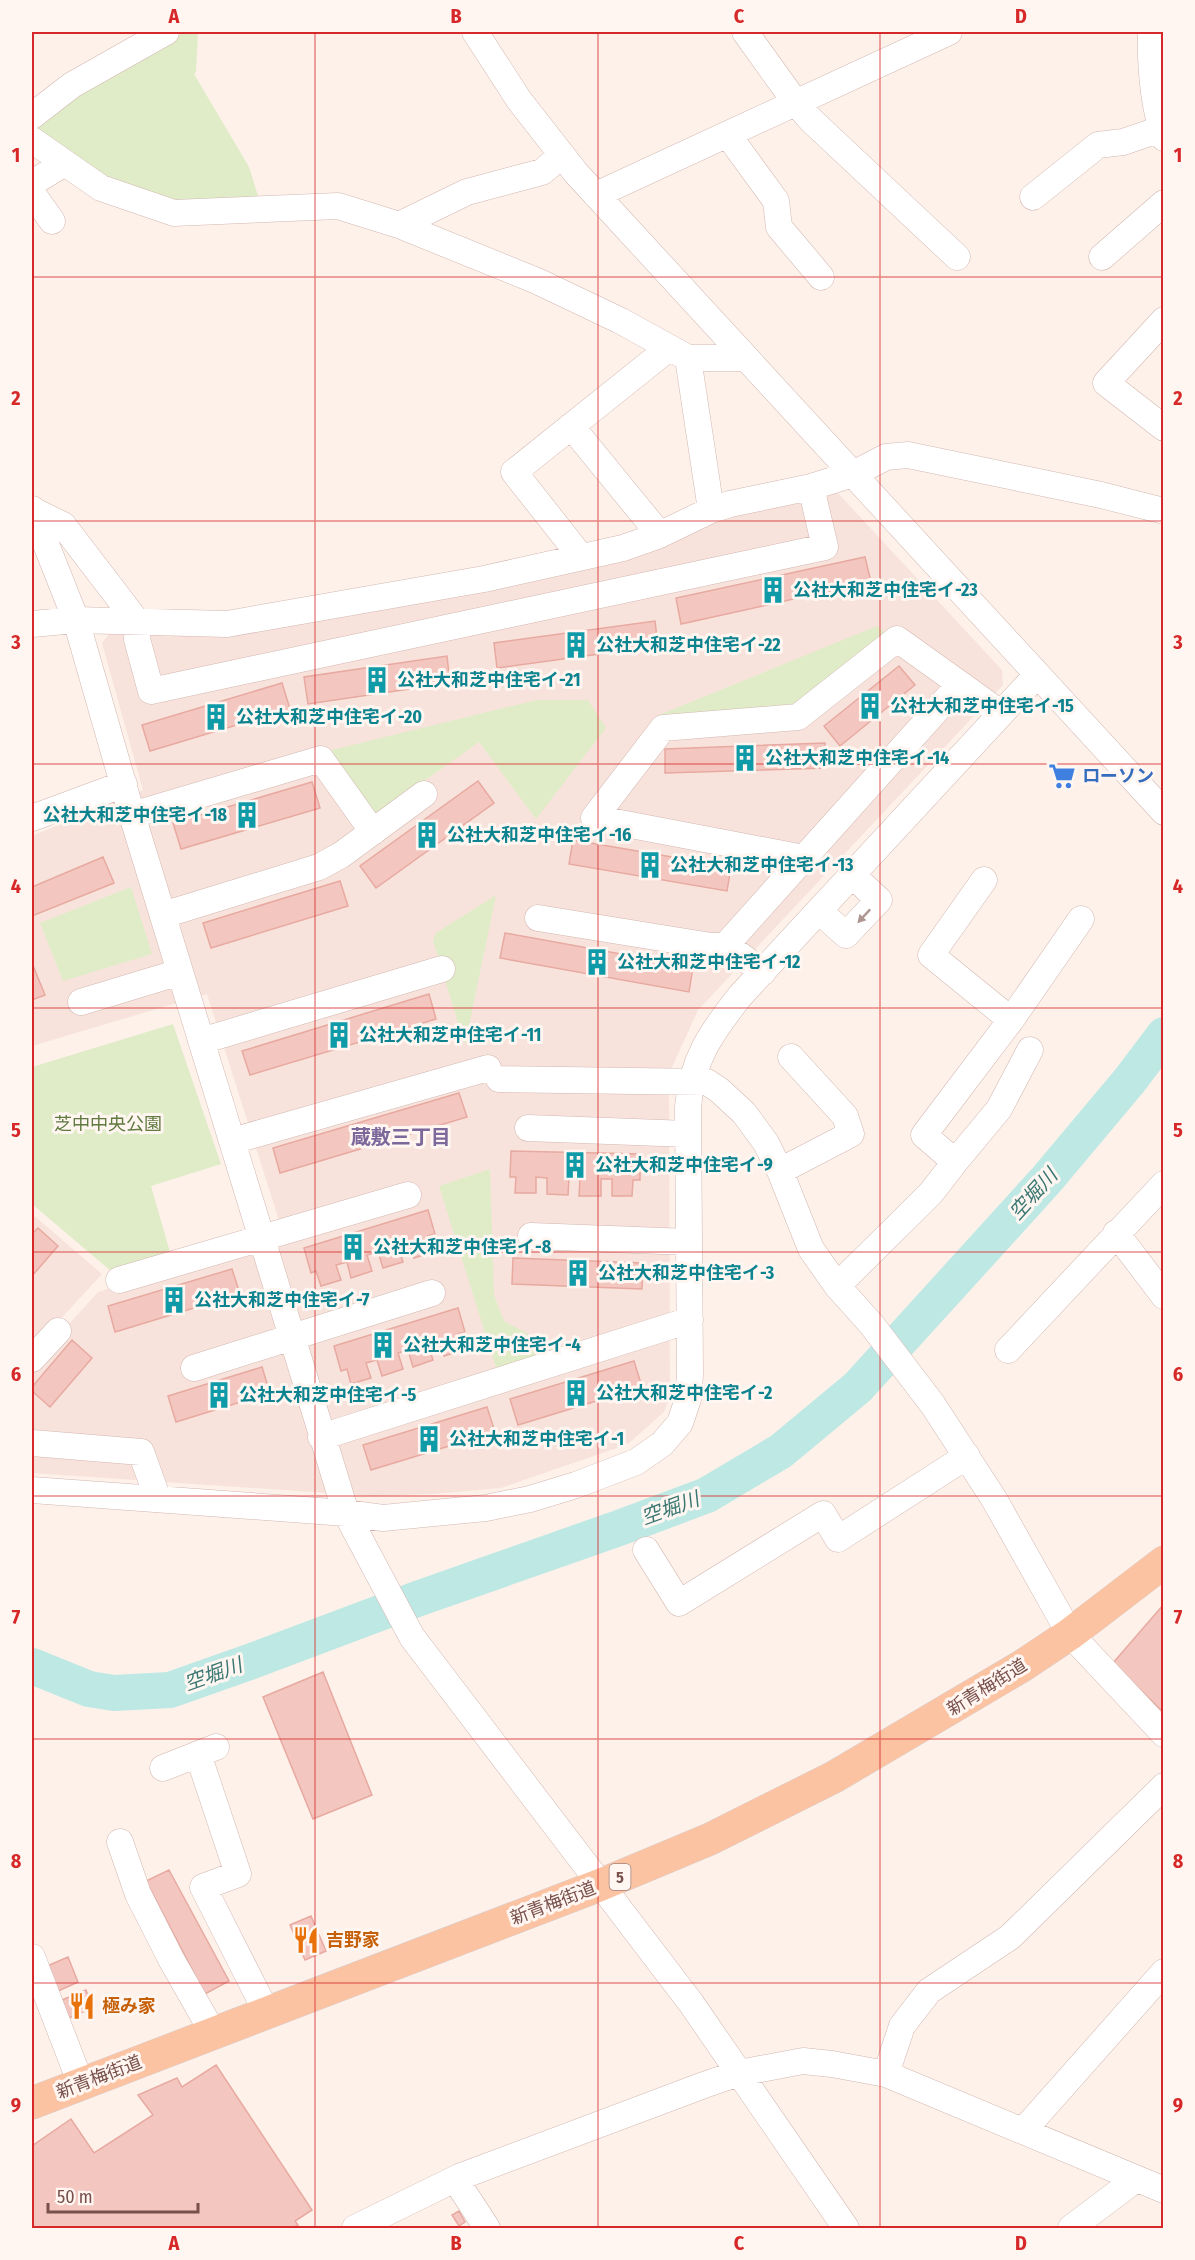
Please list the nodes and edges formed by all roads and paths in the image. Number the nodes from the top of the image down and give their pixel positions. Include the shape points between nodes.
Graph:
1 (166, 32) edge
2 (475, 32) edge
3 (745, 32) edge
4 (949, 32) edge
5 (1151, 32) edge
6 (796, 103) junction
7 (32, 116) edge
8 (1162, 134) edge
9 (728, 135) junction
10 (32, 140) edge
11 (561, 156) junction
12 (65, 163) junction
13 (32, 183) edge
14 (32, 193) edge
15 (596, 195) junction
16 (1033, 197) dead end
17 (1164, 203) edge
18 (51, 221) dead end
19 (399, 225) junction
20 (957, 257) dead end
21 (1102, 257) dead end
22 (821, 277) dead end
23 (1164, 320) edge
24 (678, 353) junction
25 (746, 358) junction
26 (571, 426) junction
27 (1164, 428) edge
28 (853, 474) junction
29 (811, 487) junction
30 (32, 510) edge
31 (711, 510) junction
32 (1164, 511) edge
33 (660, 535) junction
34 (581, 557) junction
35 (76, 620) junction
36 (138, 623) junction
37 (32, 624) edge
38 (1036, 676) junction
39 (960, 684) junction
40 (1000, 713) junction
41 (124, 784) junction
42 (424, 794) dead end
43 (1164, 812) edge
44 (132, 814) junction
45 (32, 818) edge
46 (373, 832) junction
47 (804, 858) junction
48 (852, 875) junction
49 (984, 880) dead end
50 (819, 911) junction
51 (163, 915) junction
52 (538, 918) dead end
53 (1081, 919) dead end
54 (726, 945) junction
55 (442, 969) dead end
56 (180, 972) junction
57 (763, 972) junction
58 (81, 1002) dead end
59 (1011, 1020) junction
60 (201, 1041) junction
61 (1030, 1050) dead end
62 (791, 1057) dead end
63 (690, 1084) junction
64 (528, 1128) dead end
65 (688, 1134) junction
66 (232, 1141) junction
67 (955, 1162) junction
68 (780, 1171) junction
69 (1164, 1184) edge
70 (408, 1195) dead end
71 (1116, 1233) junction
72 (531, 1236) dead end
73 (261, 1239) junction
74 (689, 1242) junction
75 (118, 1280) dead end
76 (837, 1286) junction
77 (432, 1293) dead end
78 (1164, 1296) edge
79 (690, 1320) junction
80 (58, 1331) dead end
81 (291, 1337) junction
82 (1008, 1350) dead end
83 (32, 1359) edge
84 (194, 1368) dead end
85 (321, 1437) junction
86 (32, 1443) edge
87 (967, 1456) junction
88 (32, 1491) edge
89 (158, 1499) junction
90 (346, 1513) junction
91 (646, 1550) dead end
92 (1164, 1562) edge
93 (1070, 1634) junction
94 (1164, 1734) edge
95 (163, 1768) dead end
96 (1164, 1786) edge
97 (120, 1842) dead end
98 (600, 1885) junction
99 (32, 1957) edge
100 (1160, 1982) edge
101 (267, 2013) junction
102 (213, 2033) junction
103 (739, 2073) junction
104 (886, 2074) junction
105 (81, 2084) junction
106 (32, 2103) edge
107 (1023, 2131) junction
108 (455, 2179) junction
109 (1136, 2179) junction
110 (1164, 2190) edge
111 (837, 2225) edge
112 (355, 2229) edge
113 (487, 2229) edge
114 (1071, 2229) edge

1 - 7 street via 72,85
2 - 11 street
3 - 6 street
4 - 6 street
5 - 8 street via 1150,65
6 - 9 street
6 - 20 street
8 - 16 street via 1098,145
9 - 15 street
9 - 22 street via 776,201 778,227
10 - 12 street
11 - 15 street
11 - 19 street via 542,172 467,192
12 - 13 street
12 - 19 street via 101,188 174,213 338,206
14 - 18 street
15 - 25 street
17 - 21 street
19 - 24 street via 537,281
23 - 27 street via 1106,383
24 - 25 street
24 - 26 street
24 - 31 street
25 - 28 street
26 - 33 street
26 - 34 street via 514,472
28 - 29 street
28 - 32 street via 885,456 908,455
28 - 38 street
29 - 31 street
29 - 36 street via 825,547 151,691 137,639
30 - 35 street
30 - 36 street via 63,525
31 - 33 street
33 - 34 street
34 - 36 street via 484,579 227,624
35 - 36 street
35 - 37 street
35 - 41 street
38 - 40 street
38 - 43 street
39 - 40 street
39 - 47 street
39 - 47 street via 897,639 798,717 663,728 594,818
40 - 48 street
41 - 44 street
41 - 45 street
42 - 46 street
44 - 46 street via 321,759
44 - 51 street
46 - 51 street via 318,867
47 - 54 street
48 - 50 street
48 -> 50 street via 879,900 846,935
49 - 59 street via 931,955
50 - 57 street
51 - 56 street
52 - 54 street via 711,946
53 - 59 street
54 - 57 street
55 - 60 street
56 - 58 street
56 - 60 street
57 - 63 street via 712,1031
59 - 67 street via 924,1135
60 - 66 street
61 - 67 street via 999,1109
62 - 68 street via 845,1116 851,1134
63 - 65 street
63 - 66 street via 494,1074
63 - 68 street via 707,1082 744,1113
64 - 65 street
65 - 74 street
66 - 73 street
67 - 76 street via 931,1193
68 - 76 street via 811,1249
69 - 71 street
70 - 73 street
71 - 78 street
71 - 82 street
72 - 74 street
73 - 75 street
73 - 81 street
74 - 79 street
76 - 87 street via 910,1373
77 - 81 street
79 - 85 street
79 - 90 street via 688,1399 680,1423 662,1444 636,1462 576,1485 486,1508 383,1518
80 - 83 street
81 - 84 street
81 - 85 street
85 - 90 street
86 - 89 street via 141,1452
87 - 91 street via 838,1539 823,1514 679,1603
87 - 93 street
88 - 89 street
89 - 90 street
90 - 98 street via 412,1637
92 - 93 main road, 新青梅街道 / 5
93 - 94 street
93 - 98 main road, 新青梅街道 / 5 via 926,1725 834,1777 710,1839
95 - 101 street via 207,1751 238,1874 203,1887
96 - 104 street via 1010,1937 929,1991 902,2026
97 - 102 street via 138,1894
98 - 101 main road, 新青梅街道 / 5
98 - 103 street via 691,2003
99 - 105 street
100 - 107 street
101 - 102 main road, 新青梅街道 / 5
102 - 105 main road, 新青梅街道 / 5
103 - 104 street via 803,2061
103 - 108 street
103 - 111 street
104 - 107 street
105 - 106 main road, 新青梅街道 / 5
107 - 109 street
108 - 112 street
108 - 113 street
109 - 110 street
109 - 114 street

